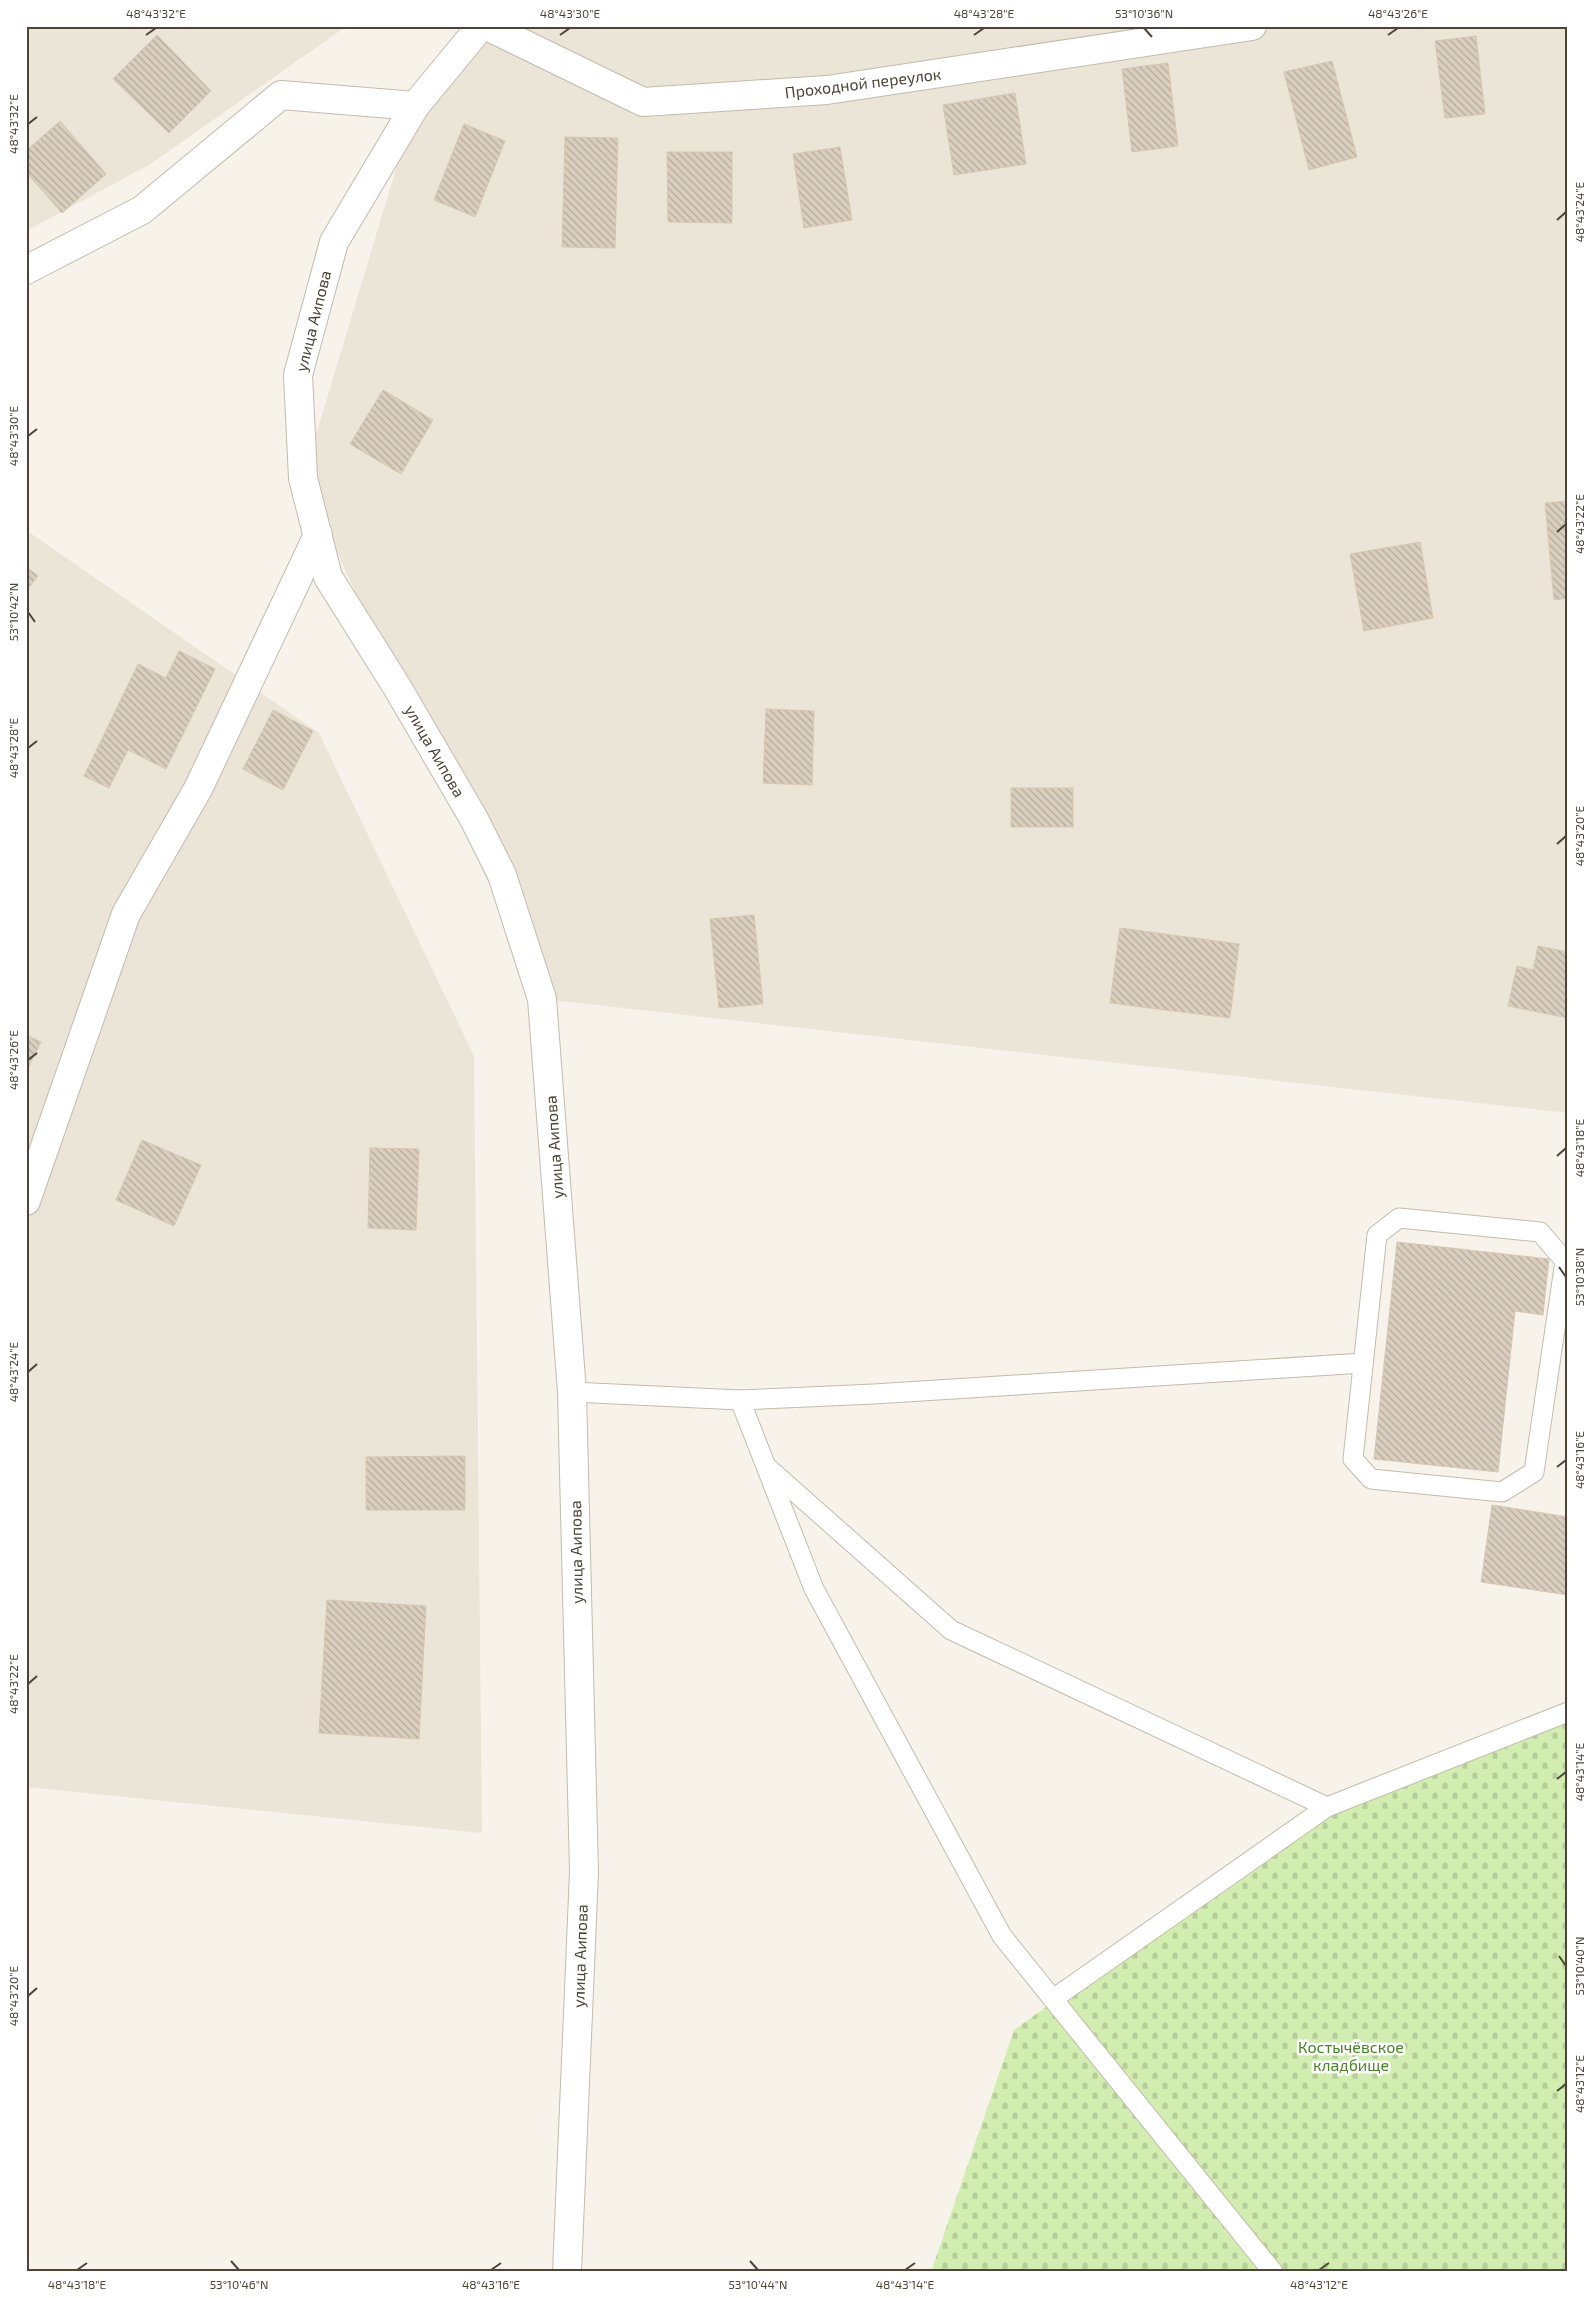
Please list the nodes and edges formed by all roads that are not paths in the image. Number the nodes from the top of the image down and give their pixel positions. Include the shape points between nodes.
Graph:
1 (481, 26) edge
2 (487, 26) edge
3 (1252, 26) edge
4 (415, 106) junction
5 (26, 270) edge
6 (318, 536) junction
7 (26, 1201) edge
8 (1363, 1363) junction
9 (572, 1392) junction
10 (740, 1400) junction
11 (764, 1465) junction
12 (1568, 1712) edge
13 (1327, 1807) junction
14 (1053, 1999) junction
15 (567, 2272) edge
16 (1273, 2272) edge

1 - 4 street, улица Аипова
2 - 3 street, Проходной переулок via 643,102 827,90
4 - 5 street via 281,95 142,210
4 - 6 street, улица Аипова via 334,242 298,375 303,478
6 - 7 street via 198,789 126,914
6 - 9 street, улица Аипова via 328,577 407,704 474,819 502,875 542,999
8 - 8 lane via 1377,1235 1399,1218 1540,1232 1566,1261 1534,1472 1502,1492 1371,1479 1353,1459
8 - 10 lane
9 - 10 lane
9 - 15 street, улица Аипова via 584,1872
10 - 11 lane
11 - 13 lane via 952,1630
11 - 14 lane via 818,1598 1002,1936
12 - 13 lane
13 - 14 lane
14 - 16 lane

